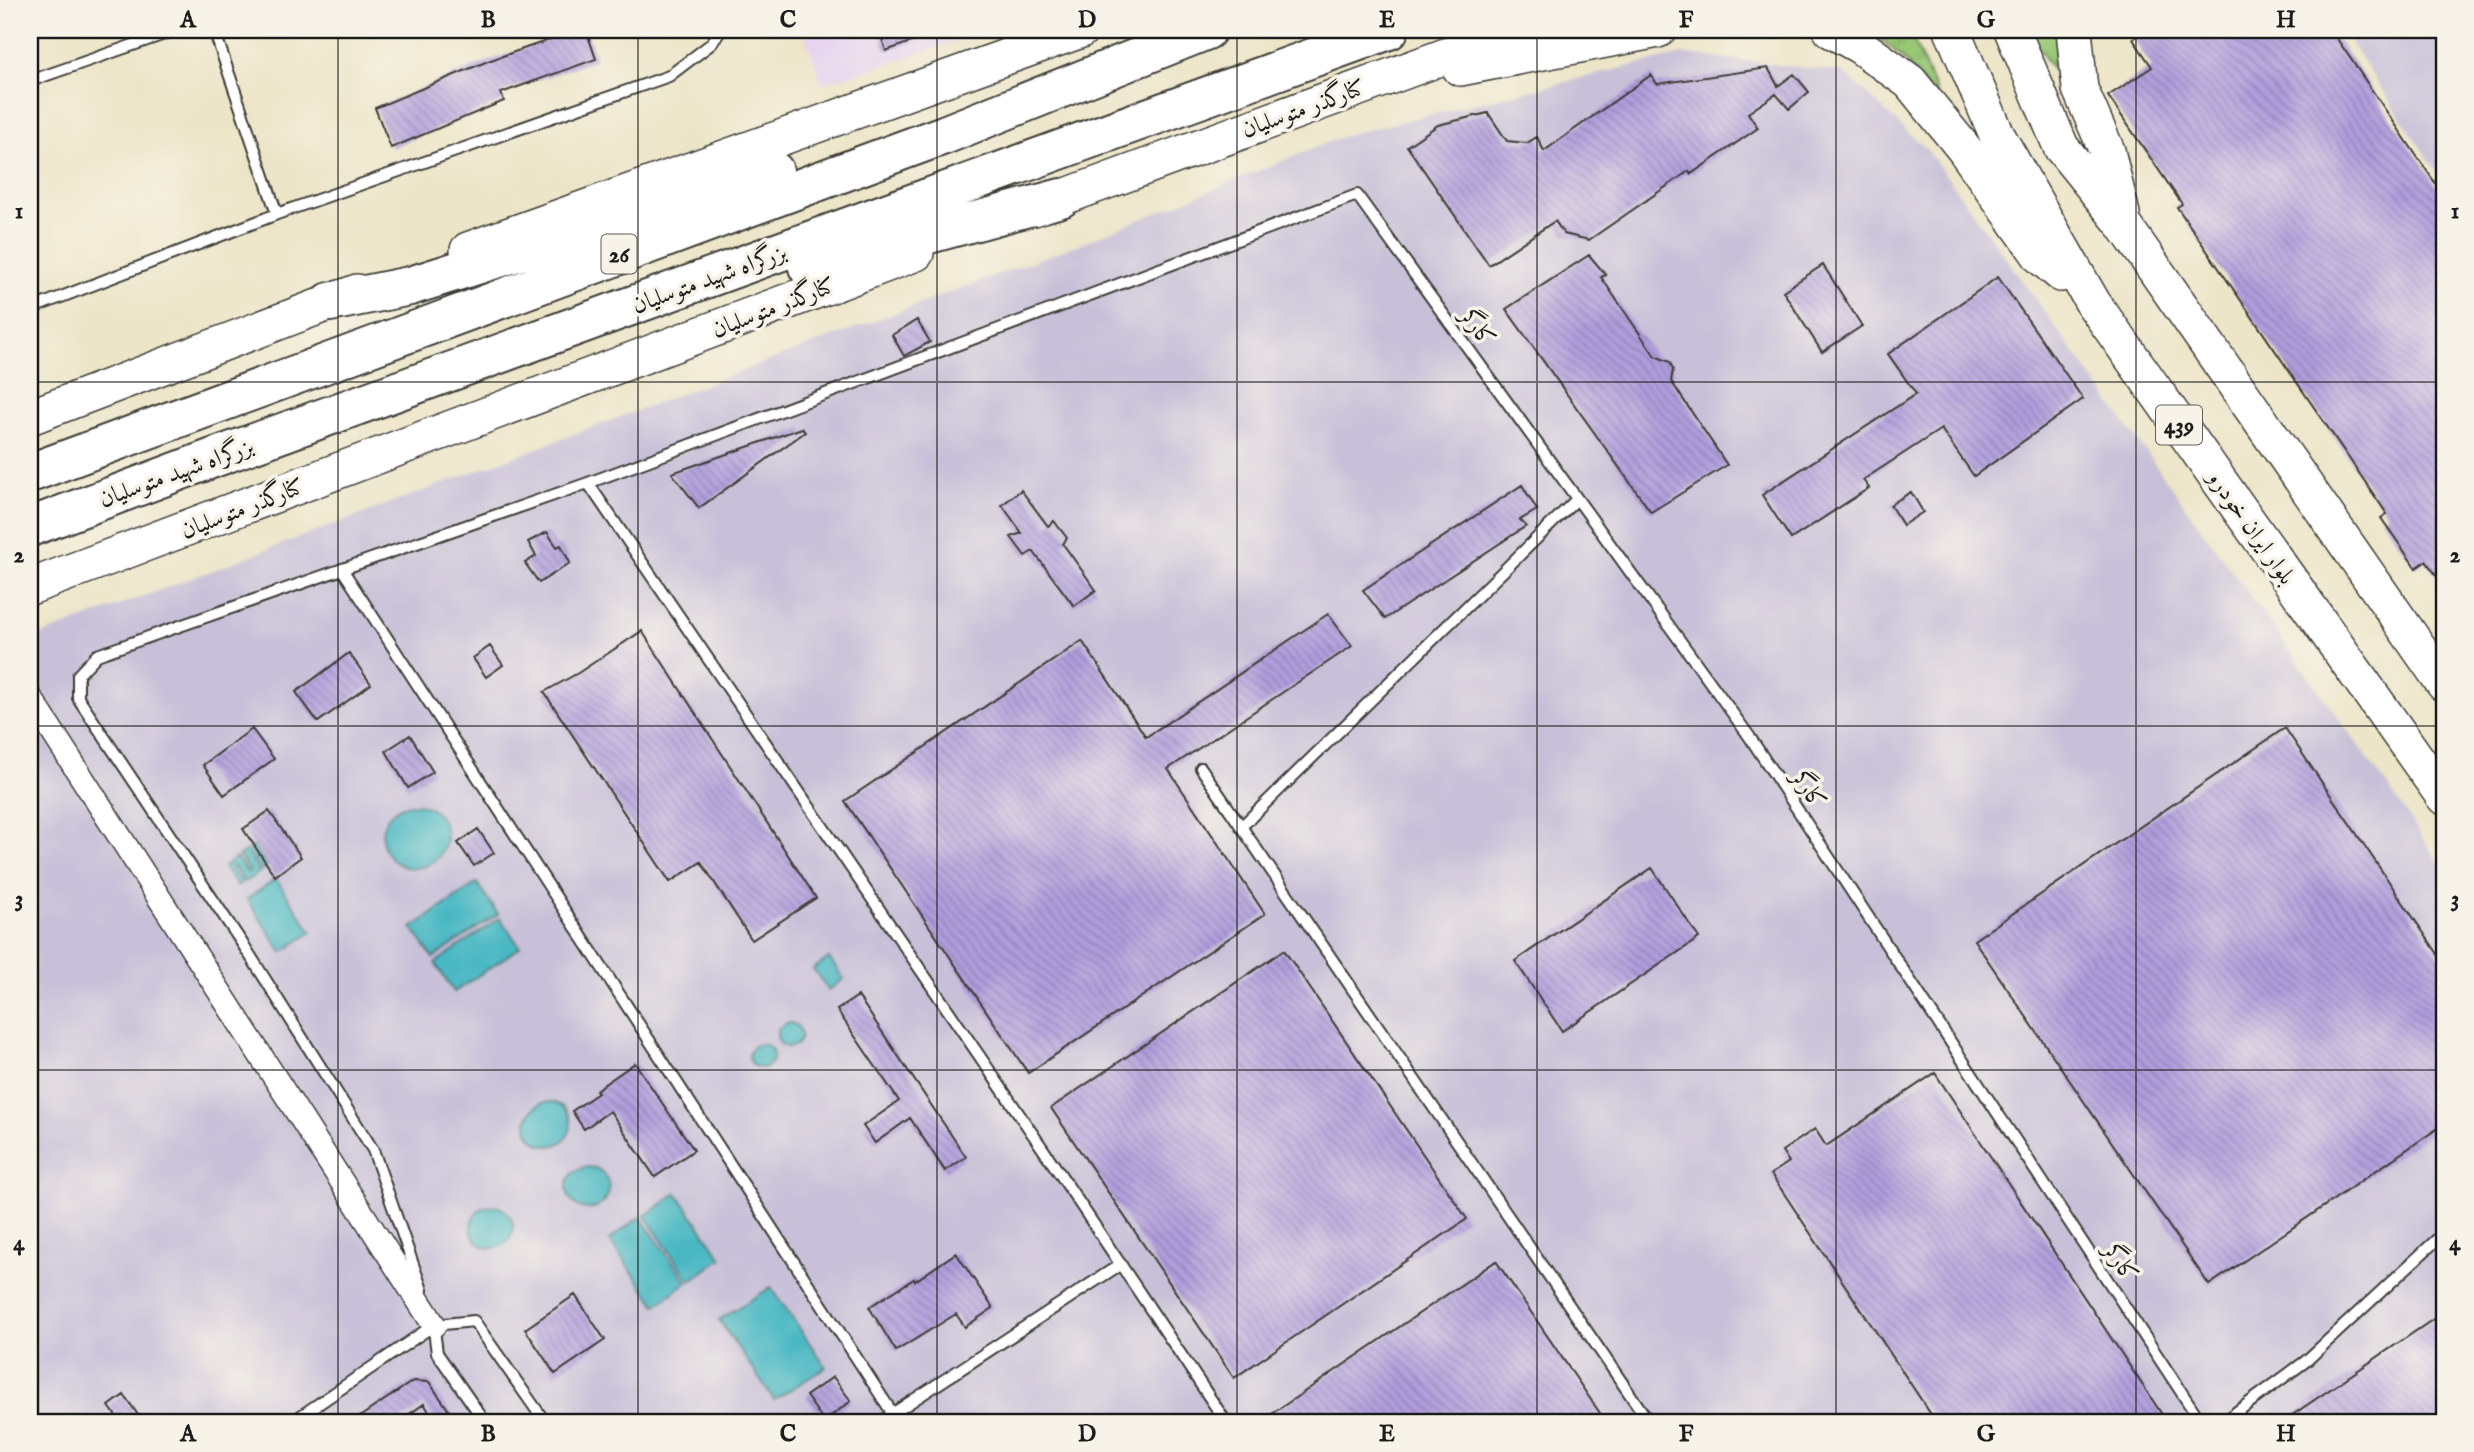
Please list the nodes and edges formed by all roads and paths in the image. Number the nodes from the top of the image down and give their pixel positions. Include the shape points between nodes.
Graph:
1 (176, 30) edge
2 (214, 30) edge
3 (722, 30) edge
4 (1081, 30) edge
5 (1207, 30) edge
6 (1389, 30) edge
7 (1516, 30) edge
8 (1658, 30) edge
9 (1831, 30) edge
10 (1952, 30) edge
11 (2012, 30) edge
12 (2074, 30) edge
13 (30, 81) edge
14 (1360, 86) junction
15 (944, 135) junction
16 (1061, 198) junction
17 (277, 214) junction
18 (2124, 225) junction
19 (330, 302) junction
20 (2093, 303) junction
21 (30, 309) edge
22 (546, 338) junction
23 (30, 416) edge
24 (30, 474) edge
25 (588, 483) junction
26 (1577, 499) junction
27 (30, 527) edge
28 (342, 569) junction
29 (30, 587) edge
30 (2444, 684) edge
31 (30, 697) edge
32 (1200, 768) dead end
33 (2444, 797) edge
34 (1241, 827) junction
35 (2444, 1234) edge
36 (1121, 1264) junction
37 (434, 1325) junction
38 (893, 1413) junction
39 (292, 1422) edge
40 (485, 1422) edge
41 (544, 1422) edge
42 (880, 1422) edge
43 (1226, 1422) edge
44 (1649, 1422) edge
45 (2201, 1422) edge
46 (2223, 1422) edge

1 - 13 lane
2 - 17 lane
3 - 17 lane via 669,76
4 - 19 main road
5 - 15 highway, بزرگراه شهید متوسلیان / 26
6 - 22 highway, بزرگراه شهید متوسلیان
7 - 14 main road, کنارگذر متوسلیان
8 - 14 main road
9 - 20 main road via 1910,82 2041,257
10 - 20 main road, بلوار ایران خودرو / 439 via 1997,135
11 - 18 main road via 2061,146
12 - 18 main road via 2080,89 2107,151
14 - 16 main road, کنارگذر متوسلیان
15 - 19 highway via 786,167 410,286
15 - 24 highway, بزرگراه شهید متوسلیان / 26
16 - 22 highway
16 - 29 main road, کنارگذر متوسلیان
17 - 21 lane
18 - 30 main road
19 - 23 main road
20 - 33 main road, بلوار ایران خودرو / 439
22 - 27 highway, بزرگراه شهید متوسلیان
25 - 26 lane, کارگر via 1357,195
25 - 28 lane
25 - 36 lane
26 - 34 lane
26 - 45 lane, کارگر via 1749,736
28 - 37 lane via 96,655 78,675 78,698 246,949 373,1150
28 - 38 lane
31 - 37 street
32 - 34 lane
34 - 44 lane
35 - 46 lane via 2306,1361
36 - 38 lane
36 - 43 lane
37 - 39 lane
37 - 40 lane via 437,1353
37 - 41 lane via 474,1321
38 - 42 lane

